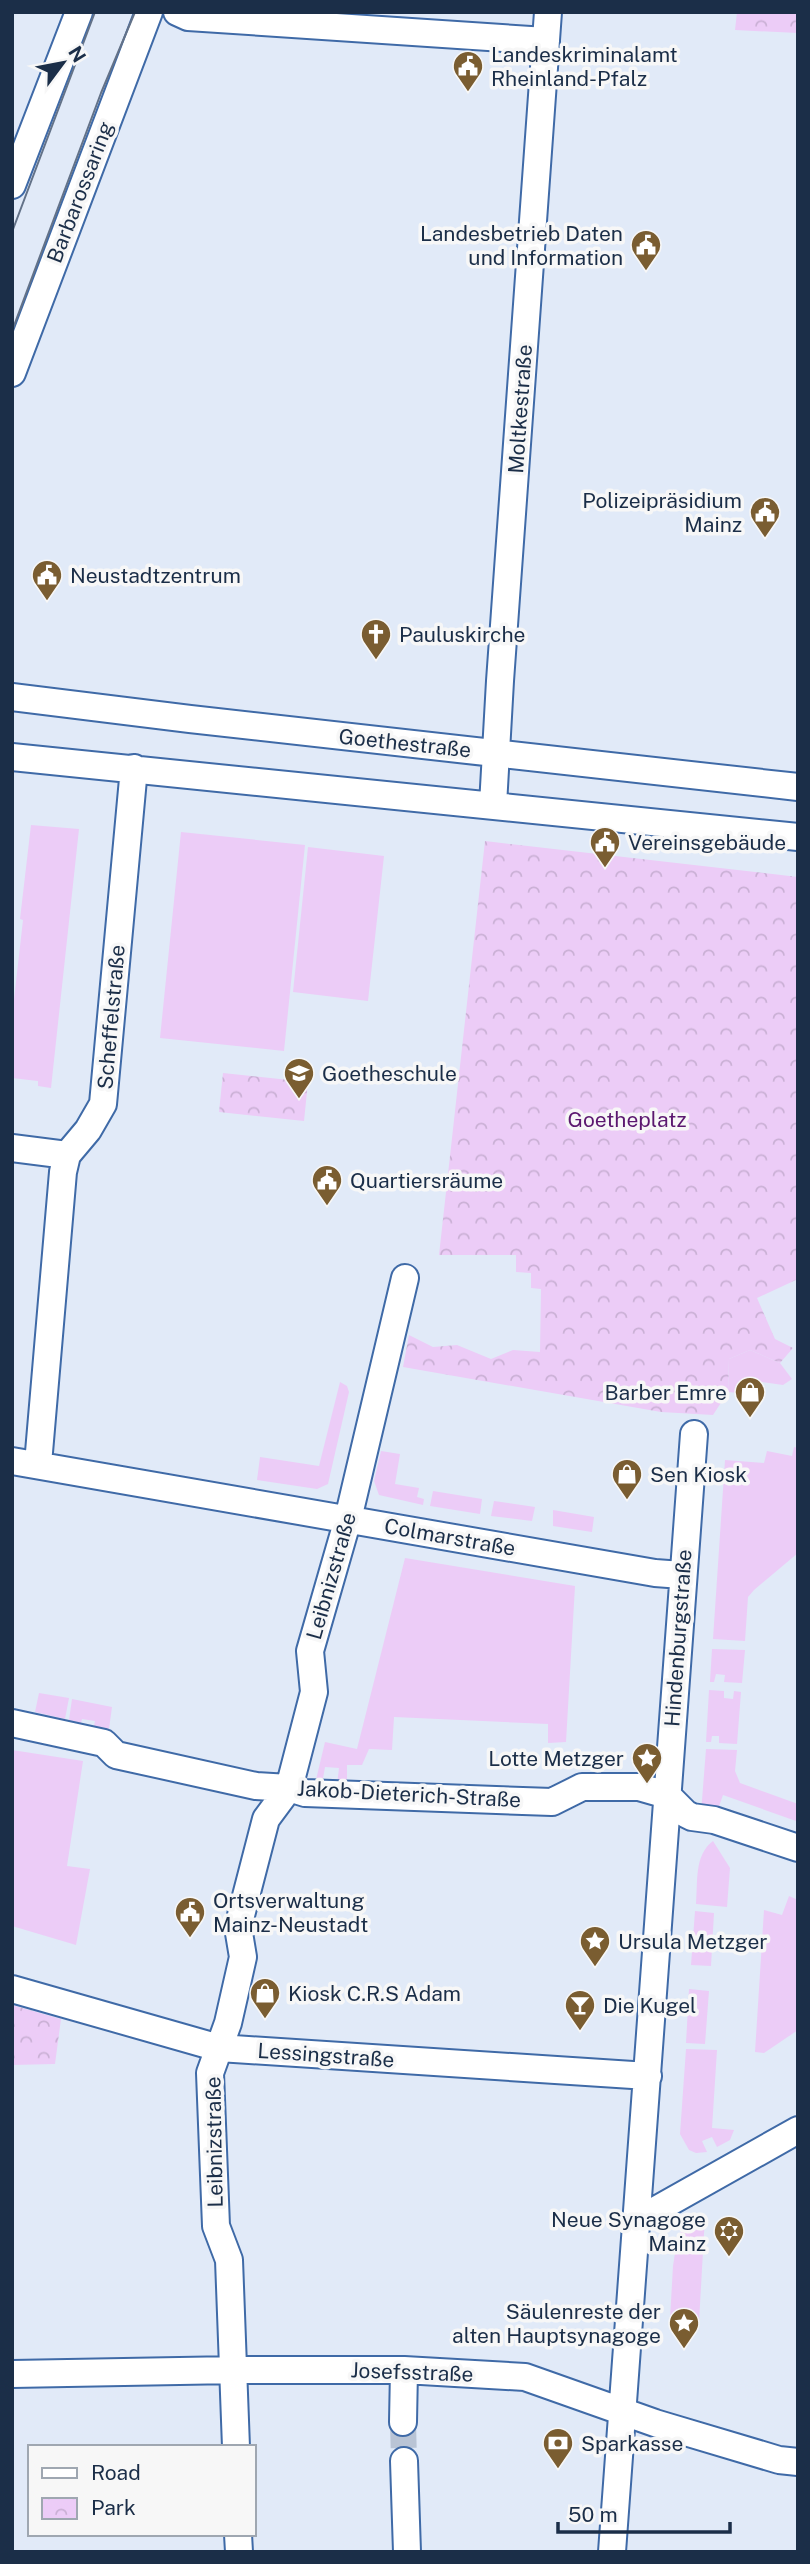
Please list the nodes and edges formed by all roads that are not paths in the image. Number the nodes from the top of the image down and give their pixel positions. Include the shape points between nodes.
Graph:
1 (79, 12) edge
2 (149, 12) edge
3 (177, 12) edge
4 (548, 12) edge
5 (547, 41) junction
6 (12, 185) edge
7 (12, 373) edge
8 (12, 697) edge
9 (496, 752) junction
10 (12, 757) edge
11 (134, 768) junction
12 (798, 787) edge
13 (493, 805) junction
14 (798, 837) edge
15 (12, 1148) edge
16 (67, 1155) junction
17 (405, 1278) dead end
18 (694, 1434) dead end
19 (25, 1462) edge
20 (348, 1519) junction
21 (682, 1575) junction
22 (12, 1723) edge
23 (289, 1788) junction
24 (667, 1795) junction
25 (798, 1848) edge
26 (12, 1989) edge
27 (219, 2048) junction
28 (648, 2076) junction
29 (798, 2130) edge
30 (638, 2220) junction
31 (235, 2370) junction
32 (404, 2370) junction
33 (12, 2374) edge
34 (621, 2412) junction
35 (403, 2422) tunnel mouth
36 (236, 2445) edge
37 (404, 2461) tunnel mouth
38 (798, 2462) edge
39 (407, 2552) edge
40 (612, 2552) edge

1 - 6 street
2 - 7 street, Barbarossaring
3 - 5 street via 188,17
4 - 5 street, Moltkestraße
5 - 9 street, Moltkestraße
8 - 9 street, Goethestraße
9 - 12 street, Goethestraße
9 - 13 street, Moltkestraße
10 - 11 street
11 - 13 street
11 - 16 street, Scheffelstraße via 103,1104
13 - 14 street
15 - 16 street
16 - 19 street
17 - 20 street, Leibnizstraße
18 - 21 street, Hindenburgstraße
19 - 20 street, Colmarstraße
20 - 21 street, Colmarstraße
20 - 23 street, Leibnizstraße via 310,1651 314,1692
21 - 24 street, Hindenburgstraße
22 - 23 street, Jakob-Dieterich-Straße via 104,1743 116,1755 256,1786
23 - 24 street, Jakob-Dieterich-Straße via 305,1793 552,1802 582,1787 639,1787
23 - 27 street, Leibnizstraße via 266,1819 238,1927 243,1957
24 - 25 street, Jakob-Dieterich-Straße via 692,1817
24 - 28 street, Hindenburgstraße
26 - 27 street, Lessingstraße
27 - 28 street, Lessingstraße
27 - 31 street, Leibnizstraße via 210,2073 216,2226 229,2260
28 - 30 street, Hindenburgstraße
29 - 30 street
30 - 34 street, Hindenburgstraße
31 - 32 street, Josefsstraße
31 - 33 street, Josefsstraße
31 - 36 street, Leibnizstraße
32 - 34 street, Josefsstraße via 525,2377
32 - 35 street
34 - 38 street, Josefsstraße
34 - 40 street
37 - 39 street

